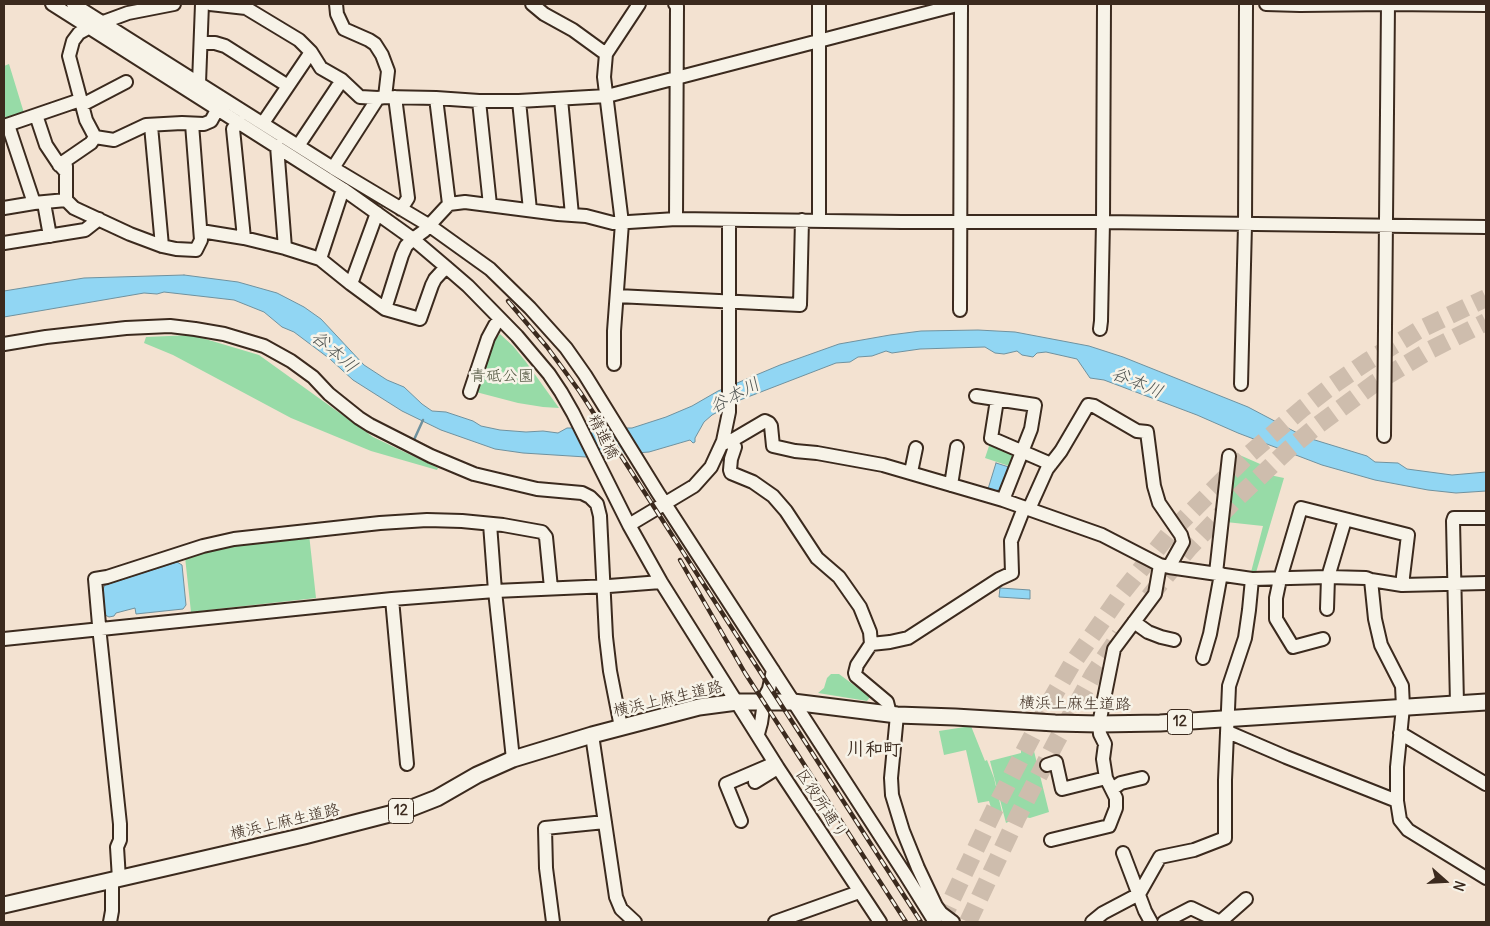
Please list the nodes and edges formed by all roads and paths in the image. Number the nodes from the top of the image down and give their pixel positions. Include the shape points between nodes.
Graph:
1 (52, 4) edge
2 (73, 4) edge
3 (174, 4) edge
4 (202, 4) edge
5 (210, 4) edge
6 (336, 4) edge
7 (532, 4) edge
8 (639, 4) edge
9 (675, 4) edge
10 (819, 4) edge
11 (961, 4) edge
12 (1104, 4) edge
13 (1239, 4) edge
14 (1246, 4) edge
15 (1251, 4) edge
16 (1266, 4) edge
17 (1388, 4) edge
18 (1486, 5) edge
19 (248, 6) edge
20 (102, 22) junction
21 (90, 27) junction
22 (819, 42) junction
23 (201, 43) junction
24 (311, 52) junction
25 (606, 54) junction
26 (677, 78) junction
27 (342, 80) junction
28 (126, 82) dead end
29 (199, 83) junction
30 (288, 86) junction
31 (607, 96) junction
32 (386, 98) junction
33 (436, 98) junction
34 (561, 99) junction
35 (479, 101) junction
36 (519, 101) junction
37 (81, 103) junction
38 (218, 108) junction
39 (36, 115) junction
40 (239, 122) junction
41 (262, 123) junction
42 (192, 124) junction
43 (6, 125) edge
44 (151, 126) junction
45 (95, 137) junction
46 (277, 146) junction
47 (298, 146) junction
48 (64, 166) junction
49 (333, 168) junction
50 (343, 189) junction
51 (66, 200) junction
52 (39, 203) junction
53 (449, 204) junction
54 (490, 205) junction
55 (4, 208) edge
56 (402, 209) junction
57 (530, 210) junction
58 (377, 213) junction
59 (572, 215) junction
60 (99, 219) junction
61 (676, 219) junction
62 (728, 220) junction
63 (802, 220) junction
64 (819, 220) junction
65 (960, 222) junction
66 (1103, 222) junction
67 (622, 223) junction
68 (1245, 225) junction
69 (430, 226) junction
70 (1386, 226) junction
71 (1486, 227) edge
72 (200, 231) junction
73 (50, 236) junction
74 (244, 238) junction
75 (413, 239) junction
76 (4, 243) edge
77 (162, 246) junction
78 (285, 248) junction
79 (320, 259) junction
80 (446, 267) junction
81 (351, 284) junction
82 (617, 296) junction
83 (730, 302) junction
84 (384, 309) junction
85 (960, 310) dead end
86 (500, 319) junction
87 (1100, 329) dead end
88 (4, 344) edge
89 (614, 364) dead end
90 (1241, 384) dead end
91 (470, 392) dead end
92 (976, 396) dead end
93 (997, 400) junction
94 (1384, 436) dead end
95 (722, 443) junction
96 (735, 447) dead end
97 (957, 447) dead end
98 (916, 448) dead end
99 (1022, 452) junction
100 (1229, 456) dead end
101 (1051, 464) junction
102 (910, 472) junction
103 (950, 485) junction
104 (1003, 500) junction
105 (665, 504) junction
106 (1026, 508) junction
107 (1486, 518) edge
108 (1345, 520) junction
109 (490, 524) junction
110 (629, 524) junction
111 (1165, 566) junction
112 (1218, 574) junction
113 (1328, 577) junction
114 (1252, 579) junction
115 (1280, 579) junction
116 (1371, 580) junction
117 (662, 582) junction
118 (1486, 583) edge
119 (1455, 584) junction
120 (603, 585) junction
121 (1402, 585) junction
122 (551, 588) junction
123 (495, 591) junction
124 (392, 599) junction
125 (1327, 609) dead end
126 (1134, 622) junction
127 (99, 629) junction
128 (4, 638) edge
129 (1323, 639) dead end
130 (1174, 641) dead end
131 (871, 644) junction
132 (1203, 658) dead end
133 (773, 670) junction
134 (737, 702) junction
135 (763, 702) junction
136 (794, 702) junction
137 (1486, 702) edge
138 (1458, 704) junction
139 (1403, 707) junction
140 (894, 714) junction
141 (1099, 724) junction
142 (1228, 726) junction
143 (620, 727) junction
144 (1400, 733) junction
145 (758, 734) junction
146 (592, 735) junction
147 (513, 760) junction
148 (407, 764) dead end
149 (777, 765) junction
150 (1047, 765) dead end
151 (1142, 778) dead end
152 (755, 782) dead end
153 (1109, 783) junction
154 (1486, 784) edge
155 (1397, 801) junction
156 (741, 821) dead end
157 (605, 822) junction
158 (1051, 840) dead end
159 (1122, 853) dead end
160 (918, 868) junction
161 (906, 874) junction
162 (1486, 878) edge
163 (115, 879) junction
164 (859, 892) junction
165 (1139, 894) junction
166 (1246, 899) dead end
167 (4, 905) edge
168 (807, 917) edge
169 (110, 922) edge
170 (553, 922) edge
171 (635, 922) edge
172 (775, 922) edge
173 (880, 922) edge
174 (935, 922) edge
175 (953, 922) edge
176 (1092, 922) edge
177 (1151, 922) edge
178 (1164, 922) edge

1 - 21 street, 精進橋
2 - 20 street, 精進橋
3 - 20 street
4 - 23 street
5 - 19 street
6 - 32 street via 344,29 375,44 382,55 388,72
7 - 25 street
8 - 25 street
9 - 26 street
10 - 22 street
11 - 22 street
11 - 65 street
12 - 66 street
13 - 14 street
14 - 15 street
14 - 68 street
16 - 17 street
17 - 18 street
17 - 70 street
19 - 24 street via 299,40
20 - 21 street
20 - 29 street, 精進橋
21 - 37 street via 73,41 69,56
21 - 38 street, 精進橋
22 - 26 street
22 - 64 street
23 - 29 street
23 - 30 street via 225,46
24 - 27 street via 321,68
24 - 30 street
25 - 31 street via 604,77
26 - 31 street
26 - 61 street
27 - 32 street via 360,97
27 - 47 street
28 - 37 street
29 - 41 street, 精進橋
30 - 41 street
31 - 34 street
31 - 67 street
32 - 33 street
32 - 49 street
32 - 56 street via 408,198
33 - 35 street
33 - 53 street
34 - 36 street
34 - 59 street
35 - 36 street
35 - 54 street
36 - 57 street
37 - 39 street
37 - 45 street
38 - 40 street, 精進橋
38 - 42 street via 211,121
39 - 43 street
39 - 48 street via 46,145
40 - 46 street, 精進橋
40 - 74 street via 233,129
41 - 47 street, 精進橋
42 - 44 street
42 - 72 street
43 - 52 street
44 - 45 street via 146,125 114,140
44 - 77 street
45 - 48 street
46 - 50 street, 精進橋
46 - 78 street
47 - 49 street, 精進橋
48 - 51 street
49 - 56 street, 精進橋
50 - 58 street, 精進橋
50 - 79 street
51 - 52 street
51 - 60 street via 74,208
52 - 55 street
52 - 73 street
53 - 54 street
53 - 69 street
54 - 57 street
56 - 69 street, 精進橋
57 - 59 street
58 - 75 street, 精進橋
58 - 81 street
59 - 67 street
60 - 73 street via 85,230
60 - 77 street
61 - 62 street
61 - 67 street
62 - 63 street
62 - 83 street
63 - 64 street
63 - 83 street via 800,305
64 - 65 street
65 - 66 street
65 - 85 street
66 - 68 street
66 - 87 street
67 - 82 street
68 - 70 street
68 - 90 street
69 - 75 street
69 - 105 street, 精進橋 via 490,269 566,348
70 - 71 street
70 - 94 street
72 - 74 street
72 - 77 street via 201,240 196,250
73 - 76 street
74 - 78 street
75 - 80 street, 精進橋
75 - 84 street via 402,254
78 - 79 street
79 - 81 street
80 - 84 street via 435,279 420,319
80 - 86 street, 精進橋
81 - 84 street
82 - 83 street
82 - 89 street
83 - 95 street via 729,412
86 - 91 street via 488,338
86 - 110 street, 精進橋 via 549,374 573,412
88 - 120 street via 126,328 170,326 224,334 264,346 313,377 349,411 370,425 431,456 474,474 590,497 597,504 600,516
92 - 93 street
93 - 99 street via 991,438
93 - 99 street via 1035,405
95 - 102 street via 765,421 771,426 774,446
95 - 105 street via 704,476 689,490
96 - 131 street via 731,473 753,482 778,502 817,558 839,577 860,607
97 - 103 street
98 - 102 street
99 - 101 street
99 - 104 street
100 - 112 street
101 - 106 street
101 - 111 street via 1088,406 1094,406 1137,431 1147,432 1158,503 1181,535 1182,542
102 - 103 street
103 - 104 street
104 - 106 street
105 - 110 street
105 - 133 street, 精進橋
106 - 111 street via 1102,535
106 - 131 street via 1011,541 1012,573 908,638
107 - 119 street via 1454,518
108 - 113 street
108 - 115 street via 1301,508
108 - 121 street via 1408,535
109 - 122 street via 542,532 546,537
109 - 123 street
109 - 127 street via 427,520 380,523 251,537 203,546 95,579
110 - 117 street, 精進橋
111 - 112 street
111 - 126 street via 1155,594
112 - 114 street
112 - 132 street via 1210,634
113 - 115 street
113 - 116 street
113 - 125 street
114 - 115 street
114 - 142 street via 1245,638 1230,686
115 - 129 street via 1276,619 1293,646
116 - 121 street
116 - 139 street via 1381,645 1402,686
117 - 120 street
117 - 134 street, 区役所通り
118 - 119 street
119 - 121 street
119 - 138 street
120 - 122 street
120 - 143 street via 610,671
122 - 123 street
123 - 124 street
123 - 147 street
124 - 127 street
124 - 148 street
126 - 130 street via 1148,632
126 - 141 street via 1114,649
127 - 128 street
127 - 163 street via 120,824
131 - 140 street via 854,673 888,702
133 - 135 street
133 - 136 street, 区役所通り
134 - 135 main road, 横浜上麻生道路 / 12
134 - 143 main road, 横浜上麻生道路 / 12 via 699,707
134 - 145 street, 区役所通り
135 - 136 main road, 横浜上麻生道路 / 12
135 - 145 street
136 - 140 main road, 横浜上麻生道路 / 12
136 - 161 street, 区役所通り
137 - 138 main road, 横浜上麻生道路 / 12
138 - 139 main road, 横浜上麻生道路 / 12
139 - 142 main road, 横浜上麻生道路 / 12
139 - 144 street
140 - 141 main road, 横浜上麻生道路 / 12
140 - 160 street via 892,795
141 - 142 main road, 横浜上麻生道路 / 12
141 - 153 street via 1105,744 1103,758
142 - 155 street via 1286,757
142 - 165 street via 1225,838 1160,858
143 - 146 main road, 横浜上麻生道路 / 12
144 - 154 street
144 - 155 street
145 - 149 street, 区役所通り
146 - 147 main road, 横浜上麻生道路 / 12
146 - 157 street
147 - 163 main road, 横浜上麻生道路 / 12 via 409,809
149 - 152 street
149 - 156 street via 726,784
149 - 164 street, 区役所通り
150 - 153 street via 1056,762 1062,789
151 - 153 street
153 - 158 street via 1117,804 1108,826
155 - 162 street via 1400,820 1408,830
157 - 170 street via 545,828
157 - 171 street via 616,897 621,909
159 - 165 street
160 - 161 street
160 - 175 street via 936,906
161 - 174 street, 区役所通り
163 - 167 main road, 横浜上麻生道路 / 12
163 - 169 street
164 - 168 street
164 - 173 street, 区役所通り
165 - 176 street
165 - 177 street
166 - 178 street via 1220,922 1190,908
168 - 172 street

